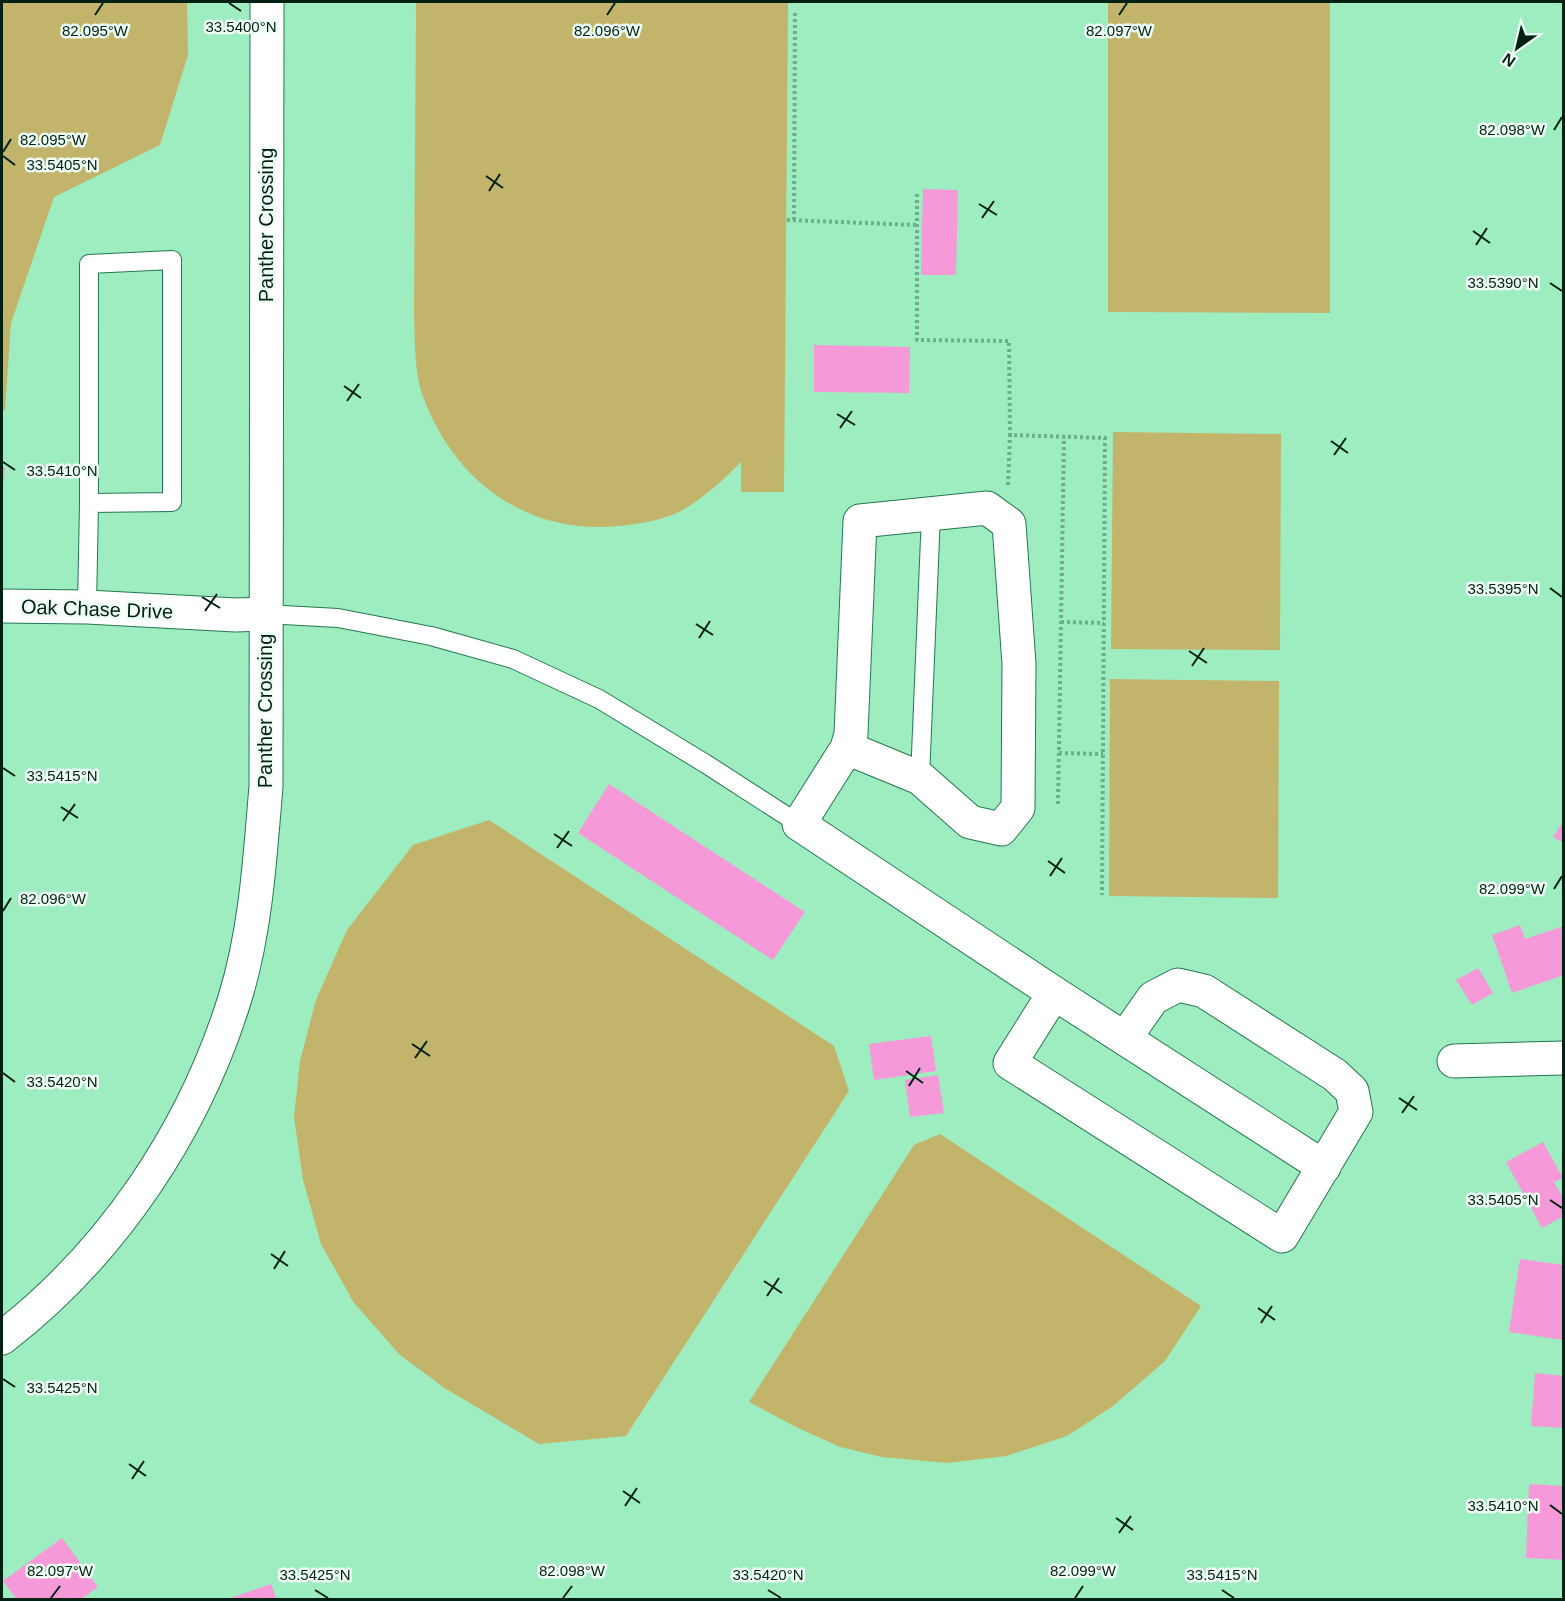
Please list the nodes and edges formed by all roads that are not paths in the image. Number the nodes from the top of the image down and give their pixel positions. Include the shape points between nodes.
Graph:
1 (267, 2) edge
2 (89, 503) junction
3 (931, 514) junction
4 (2, 606) edge
5 (87, 607) junction
6 (265, 614) junction
7 (847, 748) junction
8 (920, 778) junction
9 (799, 824) junction
10 (1054, 993) junction
11 (1125, 1038) junction
12 (1563, 1059) edge
13 (1454, 1061) dead end
14 (1324, 1167) junction
15 (2, 1338) edge

1 - 6 street, Panther Crossing
2 - 2 lane via 172,502 172,260 89,264
2 - 5 lane
3 - 7 street via 860,521 851,734
3 - 8 lane
3 - 8 street via 987,508 1010,524 1019,664 1018,808 1001,829 970,822
4 - 5 street, Oak Chase Drive
5 - 6 street, Oak Chase Drive
6 - 9 lane via 338,618 431,636 513,659 599,699
6 - 15 street, Panther Crossing via 266,786 258,883 232,1007 181,1128 149,1180 92,1256
7 - 8 street
7 - 9 street
9 - 10 street
10 - 11 street
10 - 14 street via 1010,1063 1282,1236
11 - 14 street
11 - 14 street via 1153,998 1178,985 1204,991 1335,1075 1352,1091 1356,1112
12 - 13 street

